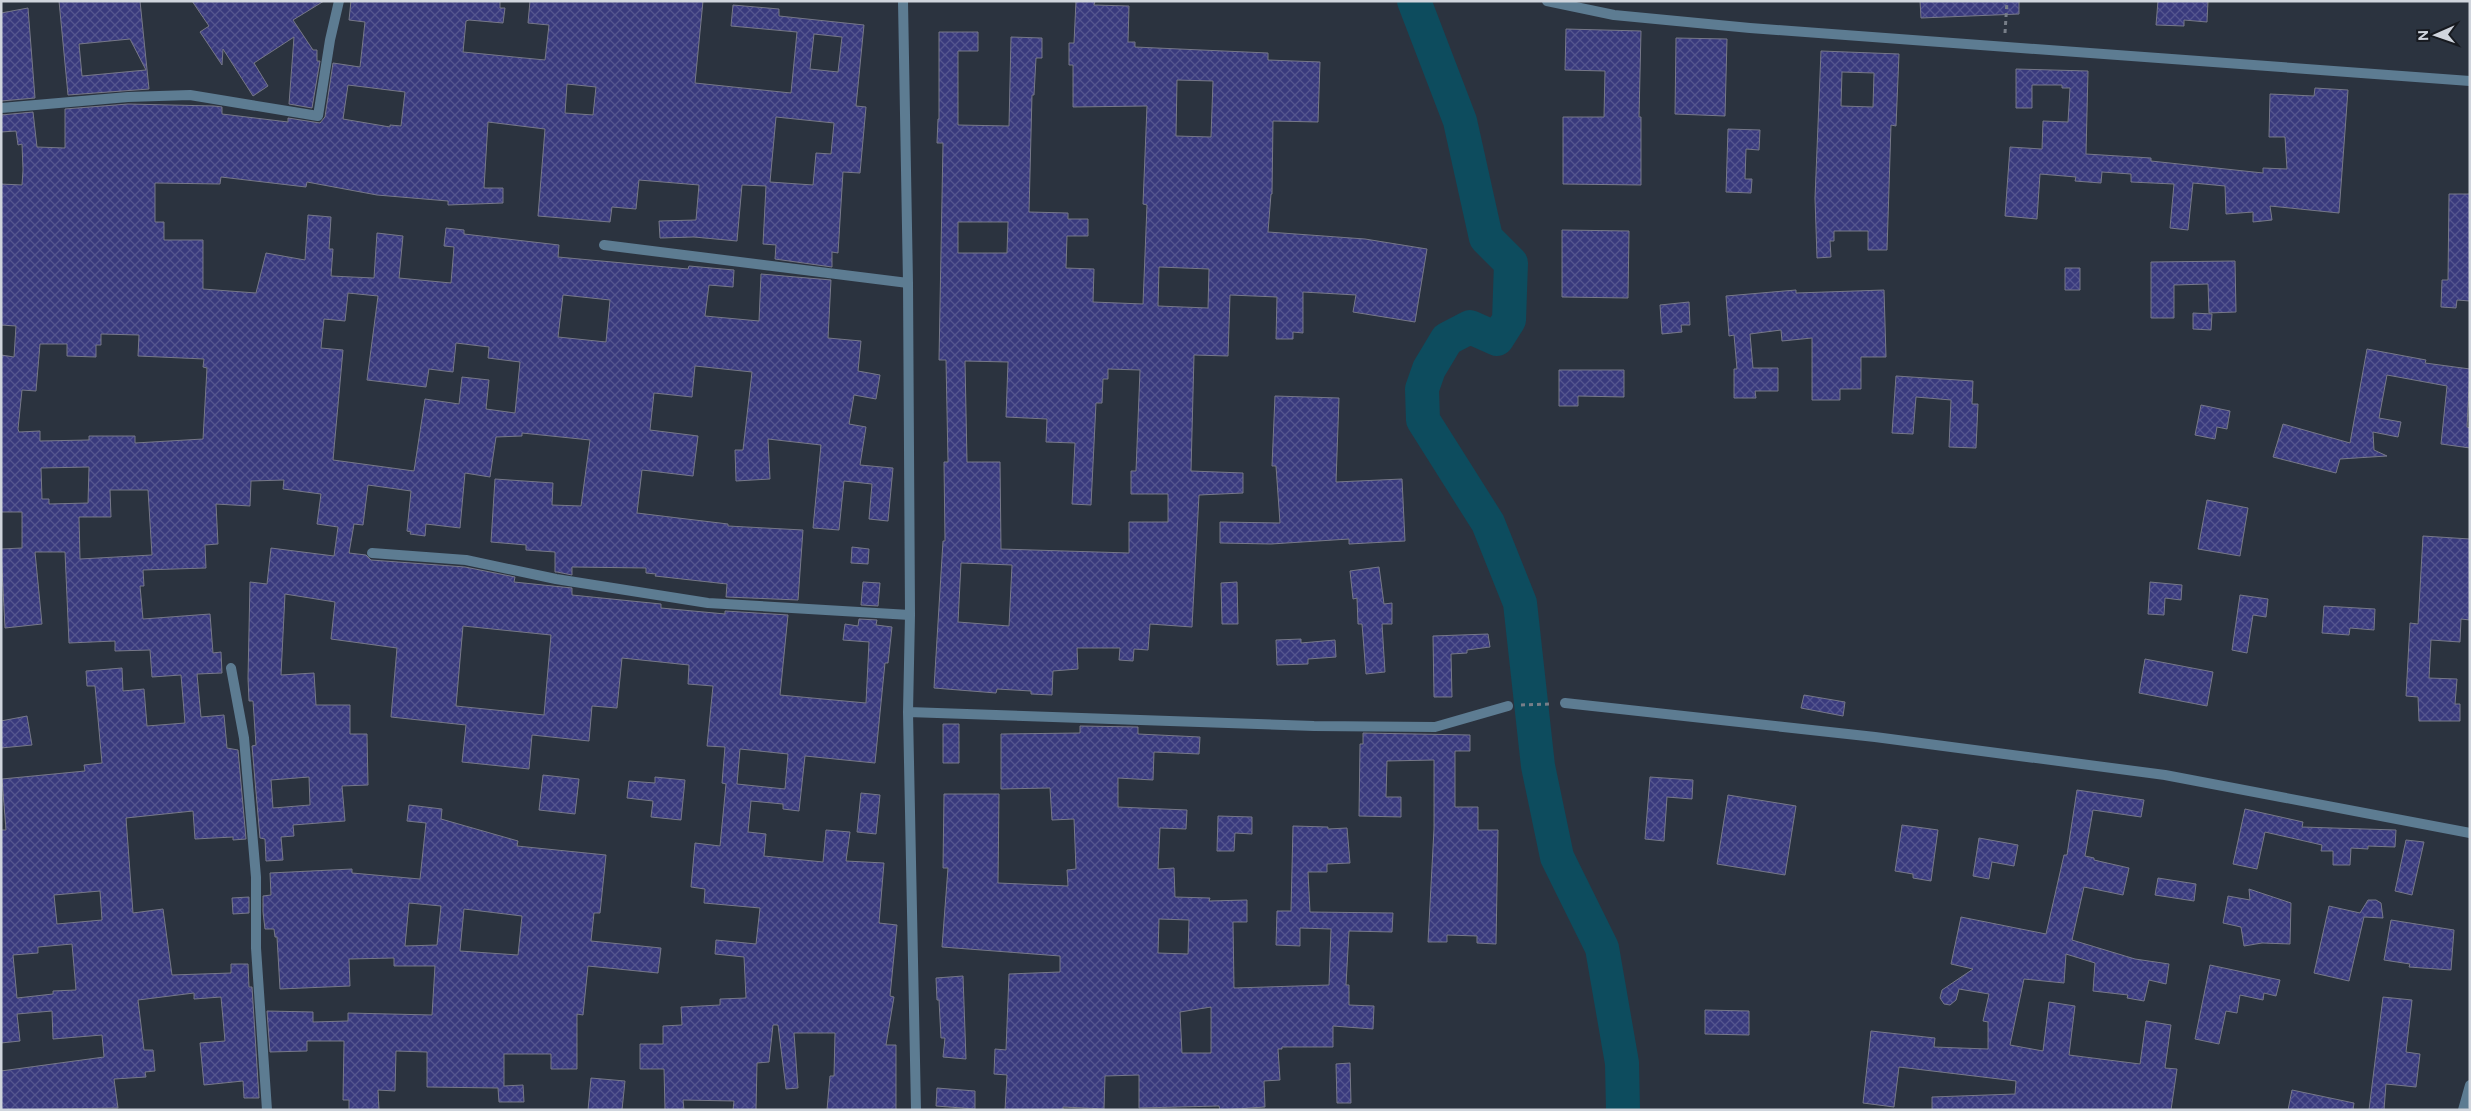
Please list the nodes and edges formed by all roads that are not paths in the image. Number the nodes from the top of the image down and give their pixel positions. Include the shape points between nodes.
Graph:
1 (339, 1) edge
2 (903, 1) edge
3 (1547, 1) edge
4 (2470, 80) edge
5 (1, 108) edge
6 (604, 244) dead end
7 (908, 283) junction
8 (372, 552) dead end
9 (910, 615) junction
10 (231, 668) dead end
11 (1565, 704) road end
12 (1508, 706) road end
13 (908, 712) junction
14 (2470, 834) edge
15 (2470, 1085) edge
16 (267, 1110) edge
17 (916, 1110) edge
18 (2464, 1110) edge

1 - 5 street via 318,116 190,95
2 - 7 street
3 - 4 street via 1614,15 1750,28
6 - 7 street
7 - 9 street
8 - 9 street via 466,560 556,579 708,603
9 - 13 street
10 - 16 street via 244,738 255,868 256,948
11 - 14 street via 1875,737 2165,775
12 - 13 street via 1434,727 1304,726
13 - 17 street
15 - 18 street

